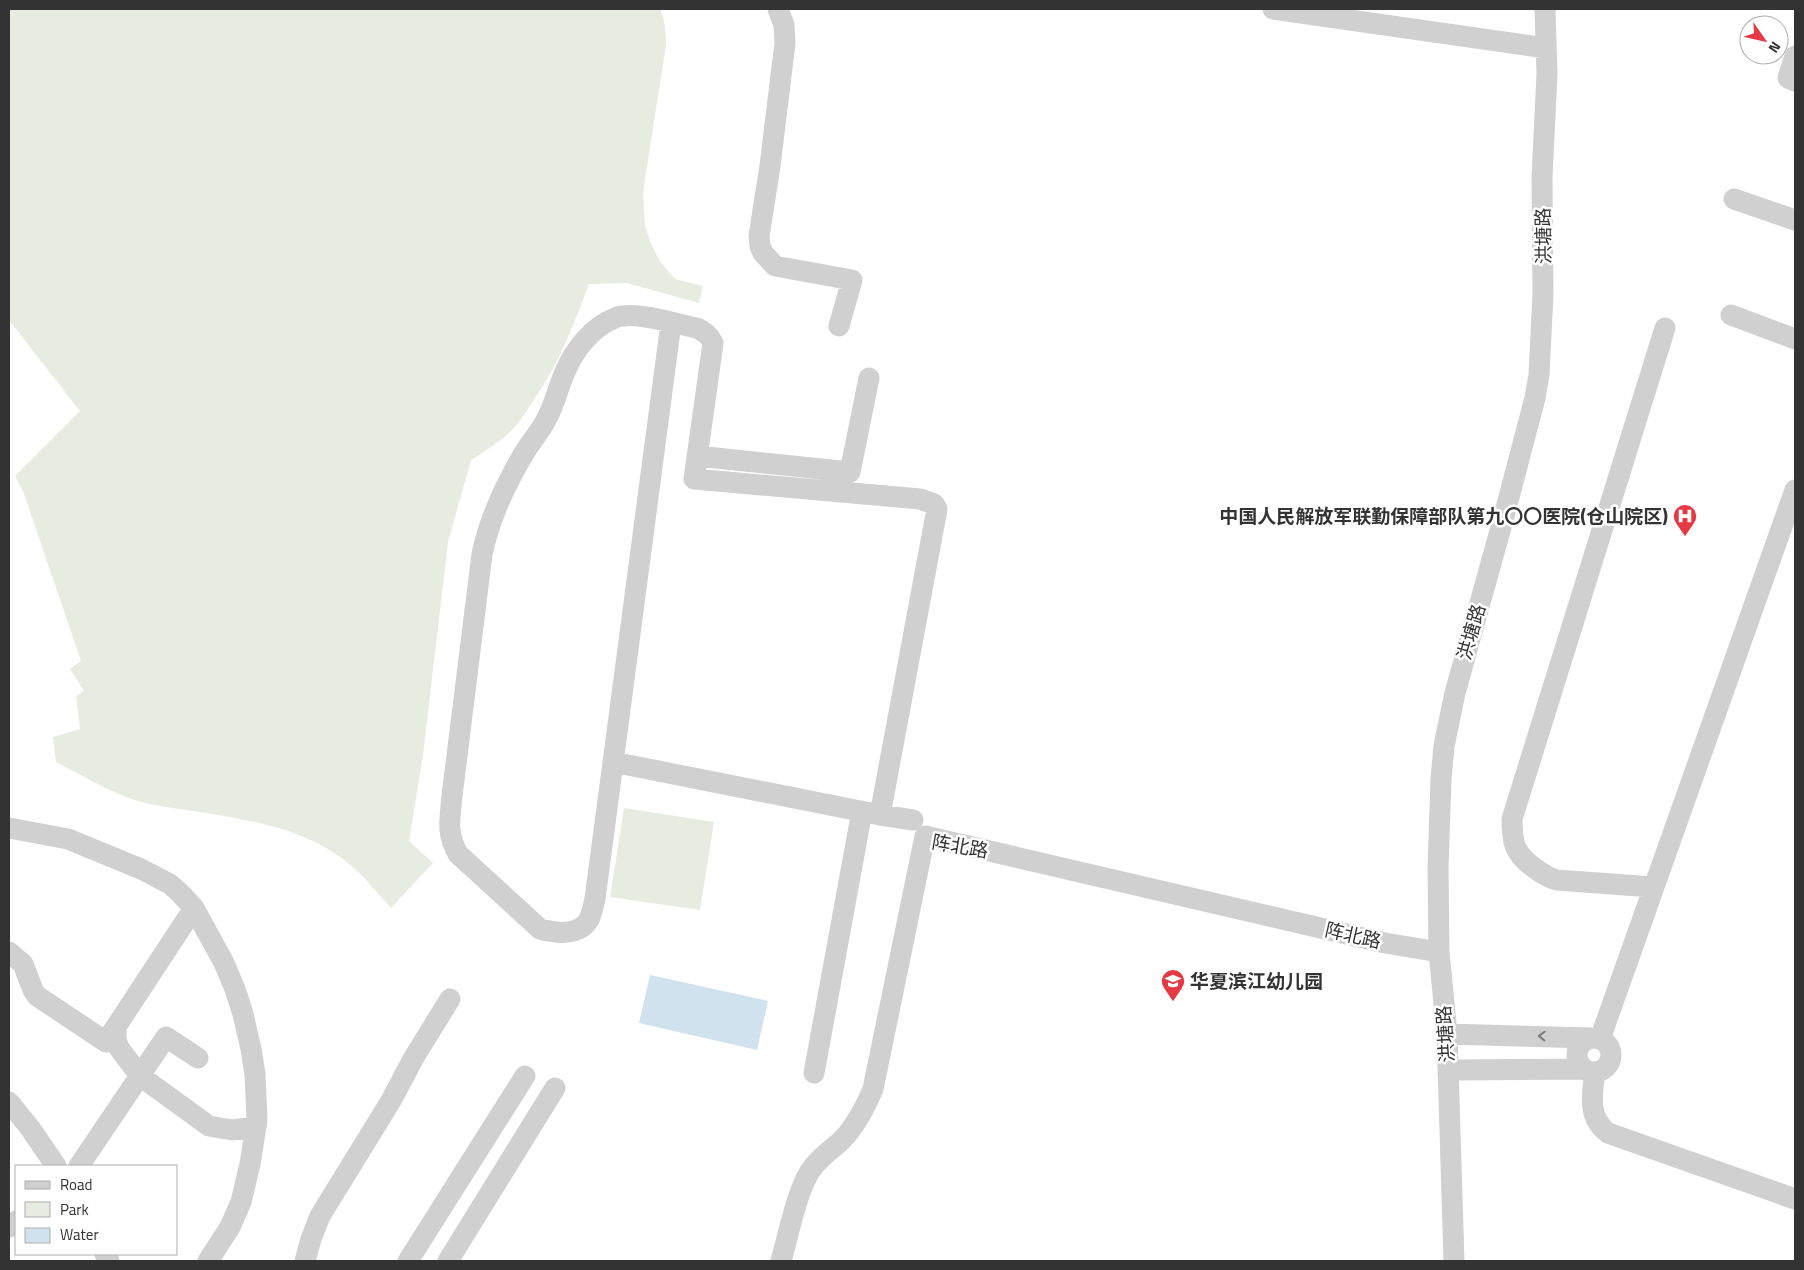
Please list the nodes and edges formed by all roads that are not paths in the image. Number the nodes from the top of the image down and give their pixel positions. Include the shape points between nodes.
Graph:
1 (778, 9) edge
2 (1273, 9) edge
3 (1545, 9) edge
4 (1546, 48) junction
5 (1795, 56) edge
6 (1795, 81) edge
7 (1734, 199) dead end
8 (1795, 220) edge
9 (1731, 315) dead end
10 (671, 323) junction
11 (839, 326) dead end
12 (1665, 328) dead end
13 (1795, 339) edge
14 (869, 378) dead end
15 (697, 456) junction
16 (779, 464) junction
17 (776, 486) junction
18 (1795, 490) edge
19 (613, 762) junction
20 (871, 813) junction
21 (913, 820) dead end
22 (9, 828) edge
23 (1652, 887) junction
24 (194, 908) junction
25 (9, 952) edge
26 (1438, 952) junction
27 (450, 999) dead end
28 (116, 1027) junction
29 (1447, 1034) junction
30 (1595, 1038) junction
31 (198, 1058) dead end
32 (1448, 1070) junction
33 (1590, 1070) junction
34 (814, 1073) dead end
35 (140, 1076) junction
36 (525, 1076) dead end
37 (556, 1088) dead end
38 (9, 1102) edge
39 (256, 1127) junction
40 (55, 1165) edge
41 (80, 1165) edge
42 (1795, 1199) edge
43 (208, 1261) edge
44 (305, 1261) edge
45 (408, 1261) edge
46 (448, 1261) edge
47 (781, 1261) edge
48 (1454, 1261) edge

1 - 11 street via 784,25 785,43 770,166 759,224 760,246 775,266 852,280
2 - 4 street
3 - 4 street, 洪塘路
4 - 26 street, 洪塘路 via 1539,375 1448,720 1439,811
5 - 6 street via 1788,78
7 - 8 street
9 - 13 street
10 - 15 street via 705,331 713,343
10 - 19 street
10 - 19 street via 637,315 621,316 604,324 580,345 568,365 547,420 515,469 486,532 453,786 450,837 458,854 540,929 566,933 588,921 594,899
12 - 23 street via 1512,819 1514,842 1522,859 1548,878
14 - 16 street via 850,472
15 - 16 street
15 - 17 street via 694,479
16 - 17 street
17 - 20 street via 920,499 934,504 937,509
18 - 23 street
19 - 20 street
20 - 21 street
20 - 34 street
22 - 24 street via 68,838 141,869 170,884
23 - 30 street
24 - 28 street
24 - 39 street via 224,963 243,1014 255,1074
25 - 28 street via 23,964 37,996 106,1042
26 - 29 street, 洪塘路
26 - 47 street, 阵北路 via 1385,943 925,836 873,1089 855,1124 812,1167 804,1182
27 - 44 street via 320,1216 310,1238
28 - 35 street via 119,1048
30 -> 29 street
29 - 32 street, 洪塘路
30 - 33 street via 1581,1044 1578,1049 1578,1060
30 - 33 street via 1607,1043 1611,1058 1605,1068
31 - 35 street via 166,1037
32 - 33 street
32 - 48 street, 洪塘路
33 - 42 street via 1593,1112 1598,1124 1608,1133
35 - 39 street via 209,1126 232,1130
35 - 41 street
36 - 45 street
37 - 46 street
38 - 40 street
39 - 43 street via 239,1209

